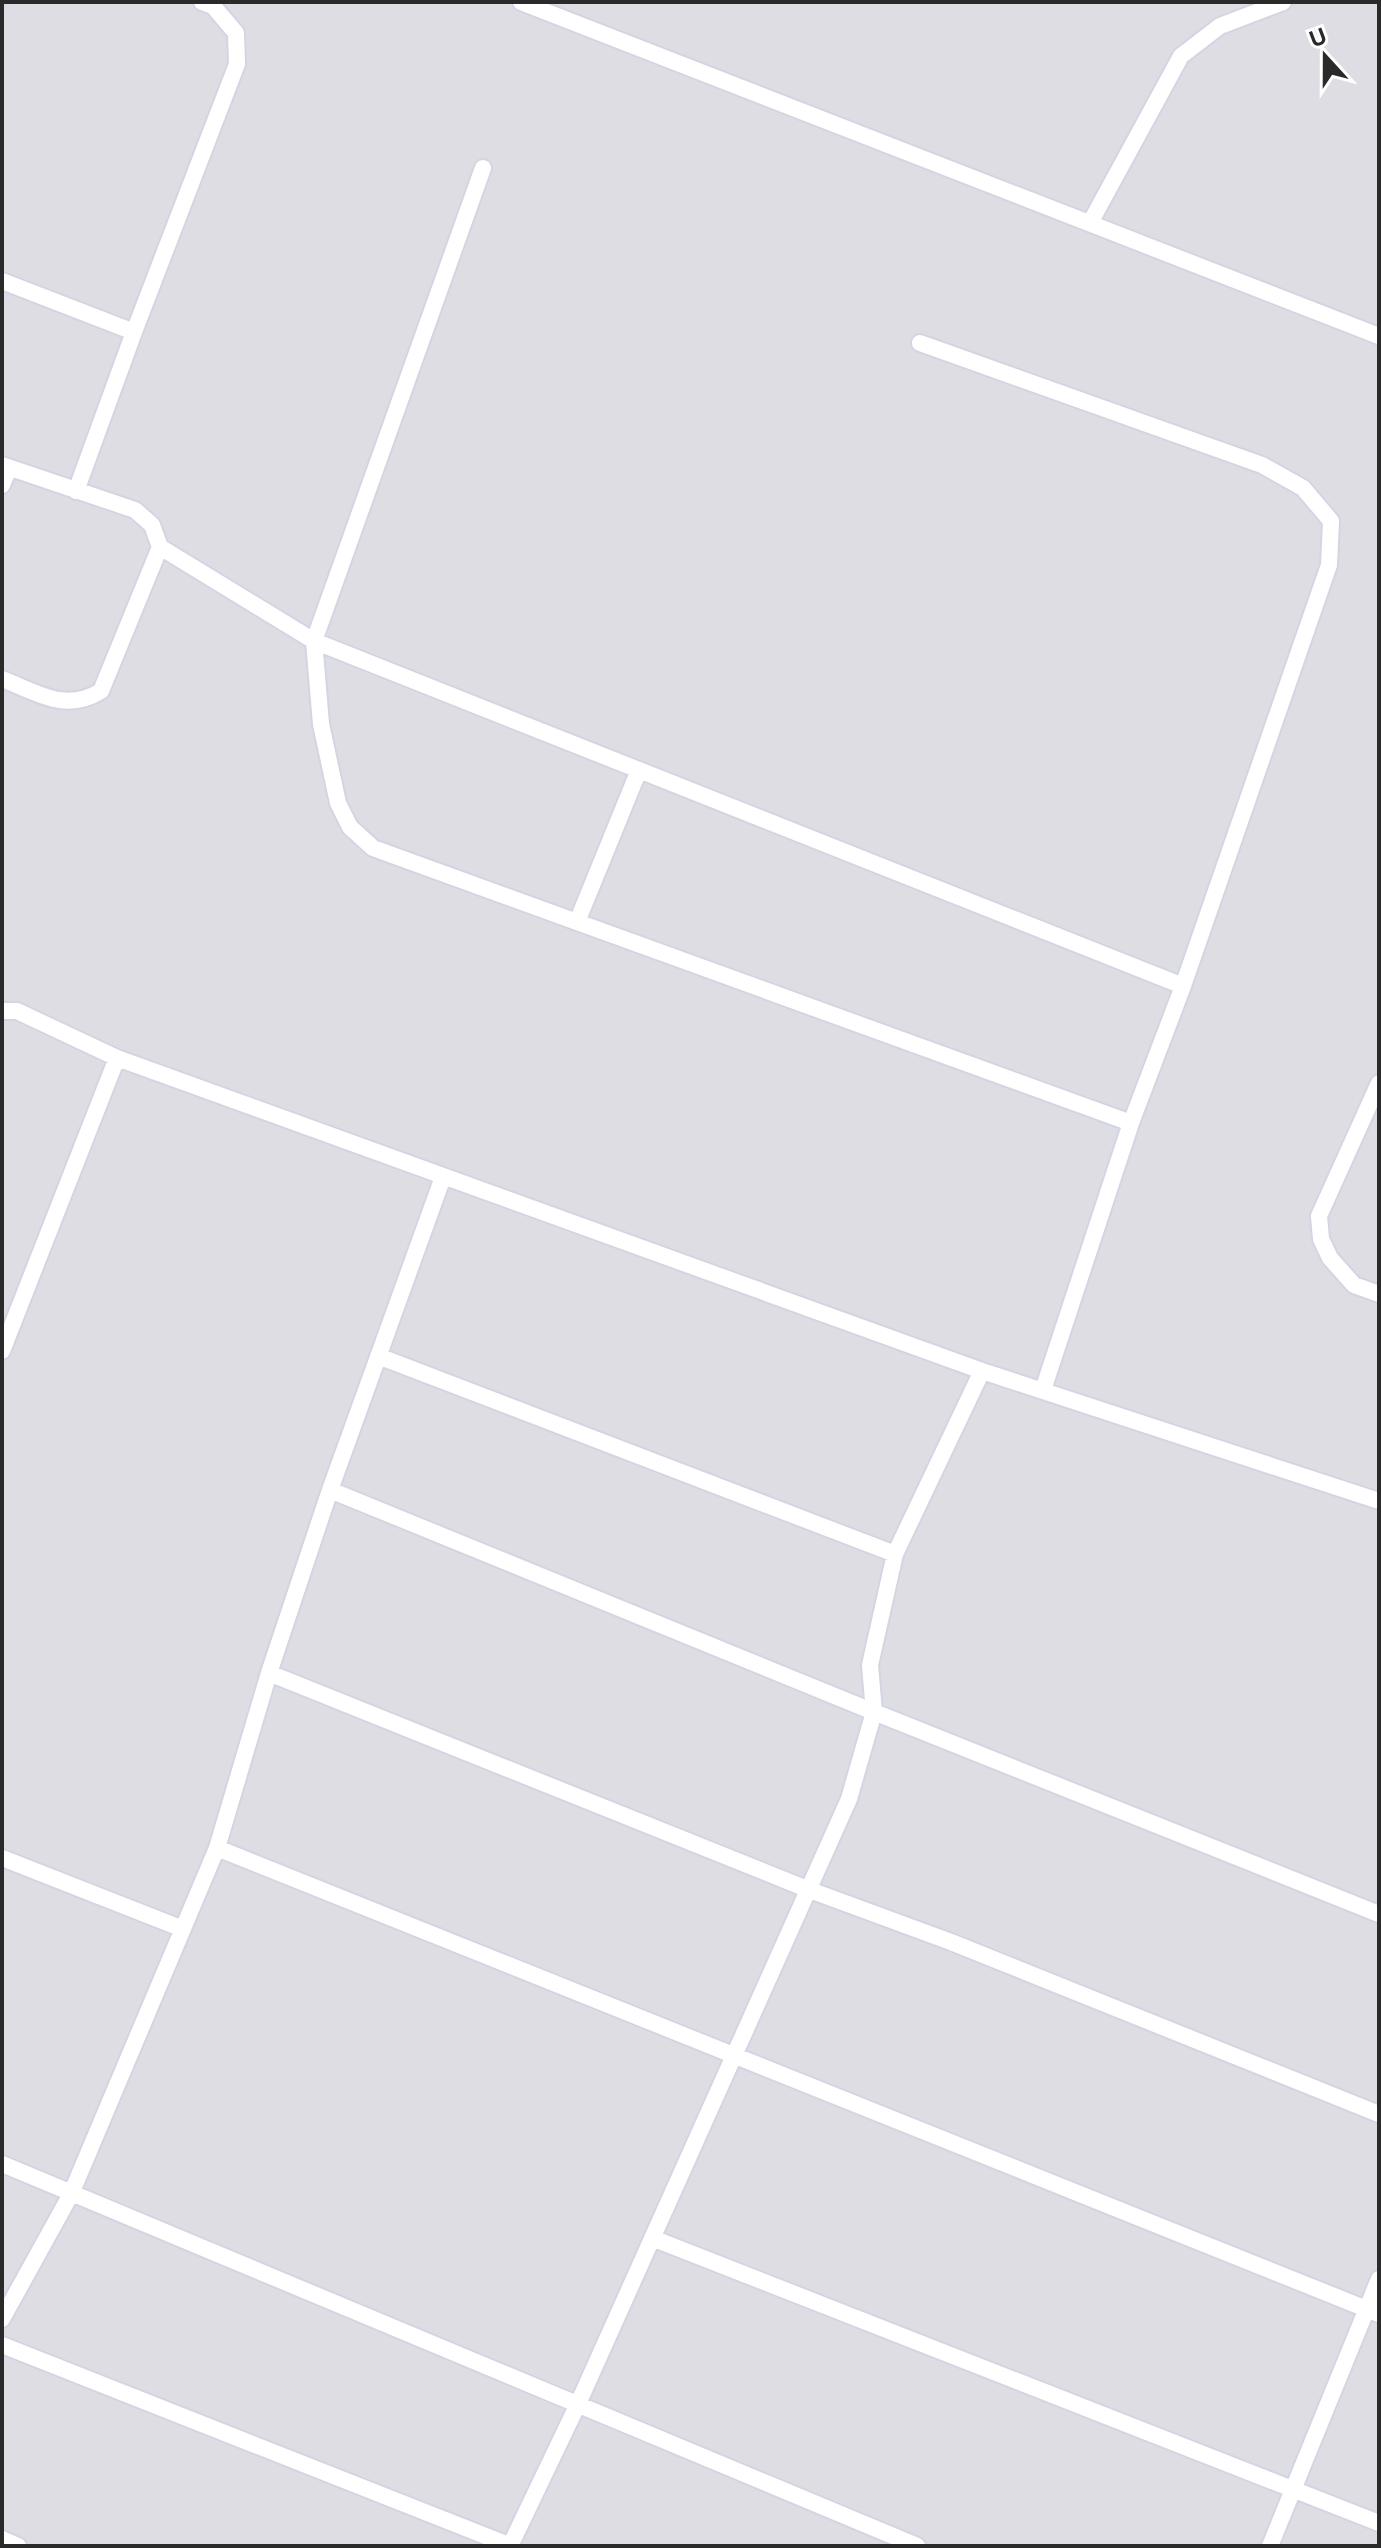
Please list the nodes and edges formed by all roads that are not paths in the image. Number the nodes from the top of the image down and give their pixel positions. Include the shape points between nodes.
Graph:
1 (202, 2) edge
2 (521, 2) edge
3 (1283, 2) edge
4 (483, 168) dead end
5 (1090, 223) junction
6 (2, 281) edge
7 (134, 332) junction
8 (1379, 336) edge
9 (920, 343) dead end
10 (6, 467) edge
11 (2, 485) edge
12 (76, 491) junction
13 (160, 547) junction
14 (314, 641) junction
15 (2, 679) edge
16 (639, 770) junction
17 (577, 922) junction
18 (1183, 986) junction
19 (2, 1011) edge
20 (117, 1058) junction
21 (1377, 1093) edge
22 (1131, 1123) junction
23 (443, 1177) junction
24 (1379, 1294) edge
25 (2, 1351) edge
26 (378, 1356) junction
27 (982, 1371) junction
28 (1043, 1390) junction
29 (330, 1490) junction
30 (1379, 1501) edge
31 (895, 1554) junction
32 (269, 1673) junction
33 (874, 1712) junction
34 (217, 1848) junction
35 (2, 1858) edge
36 (807, 1889) junction
37 (1379, 1914) edge
38 (183, 1929) junction
39 (734, 2055) junction
40 (1379, 2114) edge
41 (2, 2164) edge
42 (71, 2194) junction
43 (652, 2238) junction
44 (1379, 2279) edge
45 (1372, 2312) edge
46 (2, 2319) edge
47 (2, 2345) edge
48 (577, 2406) junction
49 (1293, 2489) junction
50 (1379, 2523) edge
51 (2, 2539) edge
52 (18, 2546) edge
53 (510, 2546) edge
54 (917, 2546) edge
55 (1270, 2546) edge

1 - 7 lane via 213,6 236,33 237,64
2 - 5 lane
3 - 5 lane via 1220,26 1181,56
4 - 14 lane
5 - 8 lane
6 - 7 lane
7 - 12 lane
9 - 18 lane via 1262,465 1303,488 1331,521 1329,565
10 - 11 lane
10 - 12 lane
12 - 13 lane via 135,510 152,525
13 - 14 lane
13 - 15 lane via 101,691 64,702
14 - 16 lane
14 - 17 lane via 321,724 338,803 350,827 373,848
16 - 17 lane
16 - 18 lane
17 - 22 lane
18 - 22 lane
19 - 20 lane via 17,1011
20 - 23 lane
20 - 25 lane
21 - 24 lane via 1319,1216 1330,1258 1354,1285
22 - 28 lane
23 - 26 lane
23 - 27 lane
26 - 29 lane
26 - 31 lane
27 - 28 lane
27 - 31 lane
28 - 30 lane
29 - 32 lane
29 - 33 lane
31 - 33 lane via 870,1665
32 - 34 lane
32 - 36 lane
33 - 36 lane via 849,1799
33 - 37 lane
34 - 38 lane
34 - 39 lane
35 - 38 lane
36 - 39 lane
36 - 40 lane
38 - 42 lane
39 - 43 lane
39 - 45 lane
41 - 42 lane
42 - 46 lane
42 - 48 lane
43 - 48 lane
43 - 49 lane
44 - 45 lane
45 - 49 lane
47 - 53 lane
48 - 53 lane
48 - 54 lane
49 - 50 lane
49 - 55 lane
51 - 52 lane

